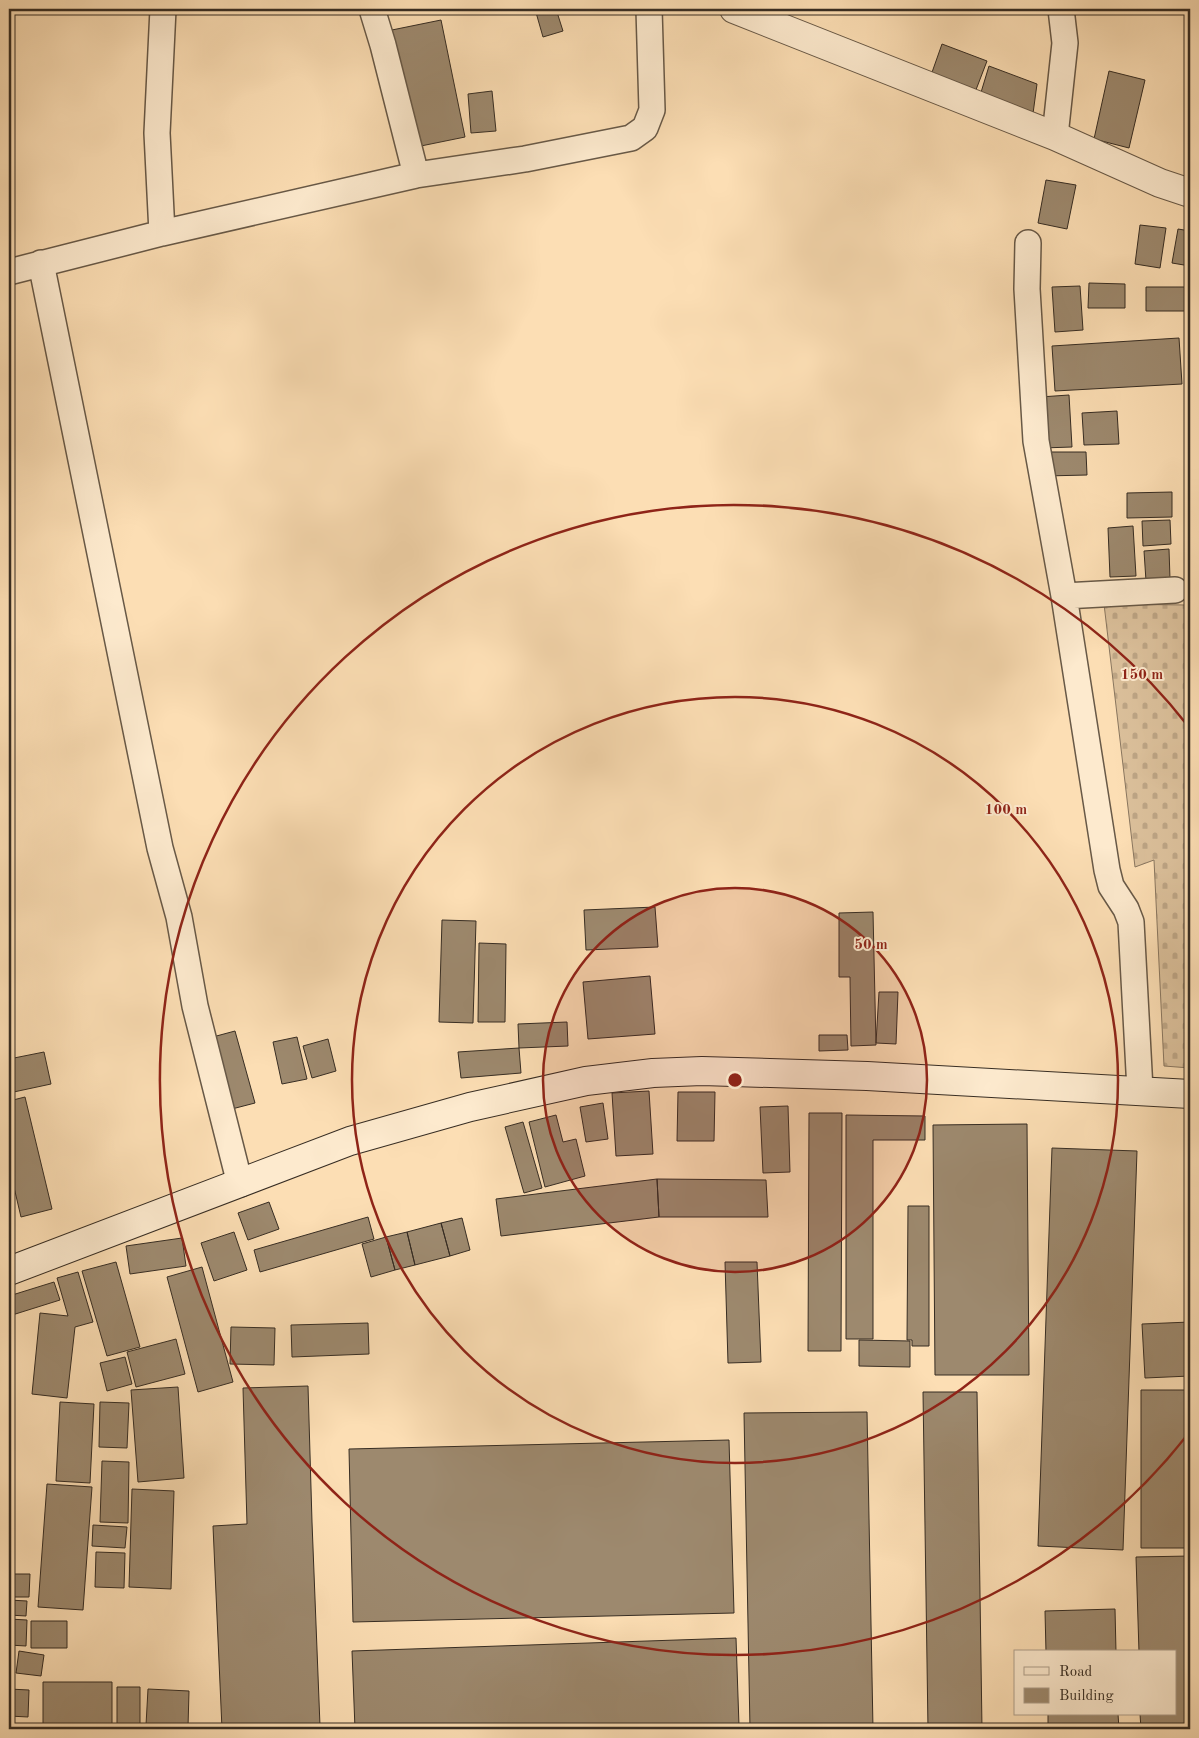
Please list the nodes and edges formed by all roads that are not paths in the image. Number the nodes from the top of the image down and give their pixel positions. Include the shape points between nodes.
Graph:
1 (163, 9) edge
2 (372, 9) edge
3 (649, 9) edge
4 (734, 9) edge
5 (1061, 9) edge
6 (1055, 136) junction
7 (416, 176) junction
8 (1190, 193) edge
9 (162, 233) junction
10 (1028, 243) dead end
11 (42, 263) junction
12 (9, 271) edge
13 (1174, 590) dead end
14 (1064, 596) junction
15 (1140, 1090) junction
16 (1190, 1094) edge
17 (240, 1184) junction
18 (9, 1271) edge

1 - 9 street via 157,133
2 - 7 street
3 - 7 street via 652,110 645,128 631,138
4 - 6 main road
5 - 6 street via 1064,43
6 - 8 main road
7 - 9 street
9 - 11 street
10 - 14 street via 1026,288 1036,441
11 - 12 street
11 - 17 street via 160,848 178,917 195,1006
13 - 14 street
14 - 15 street via 1107,870 1111,886 1131,922
15 - 16 main road
15 - 17 main road via 808,1074 653,1073 586,1081 470,1107 350,1141
17 - 18 main road

